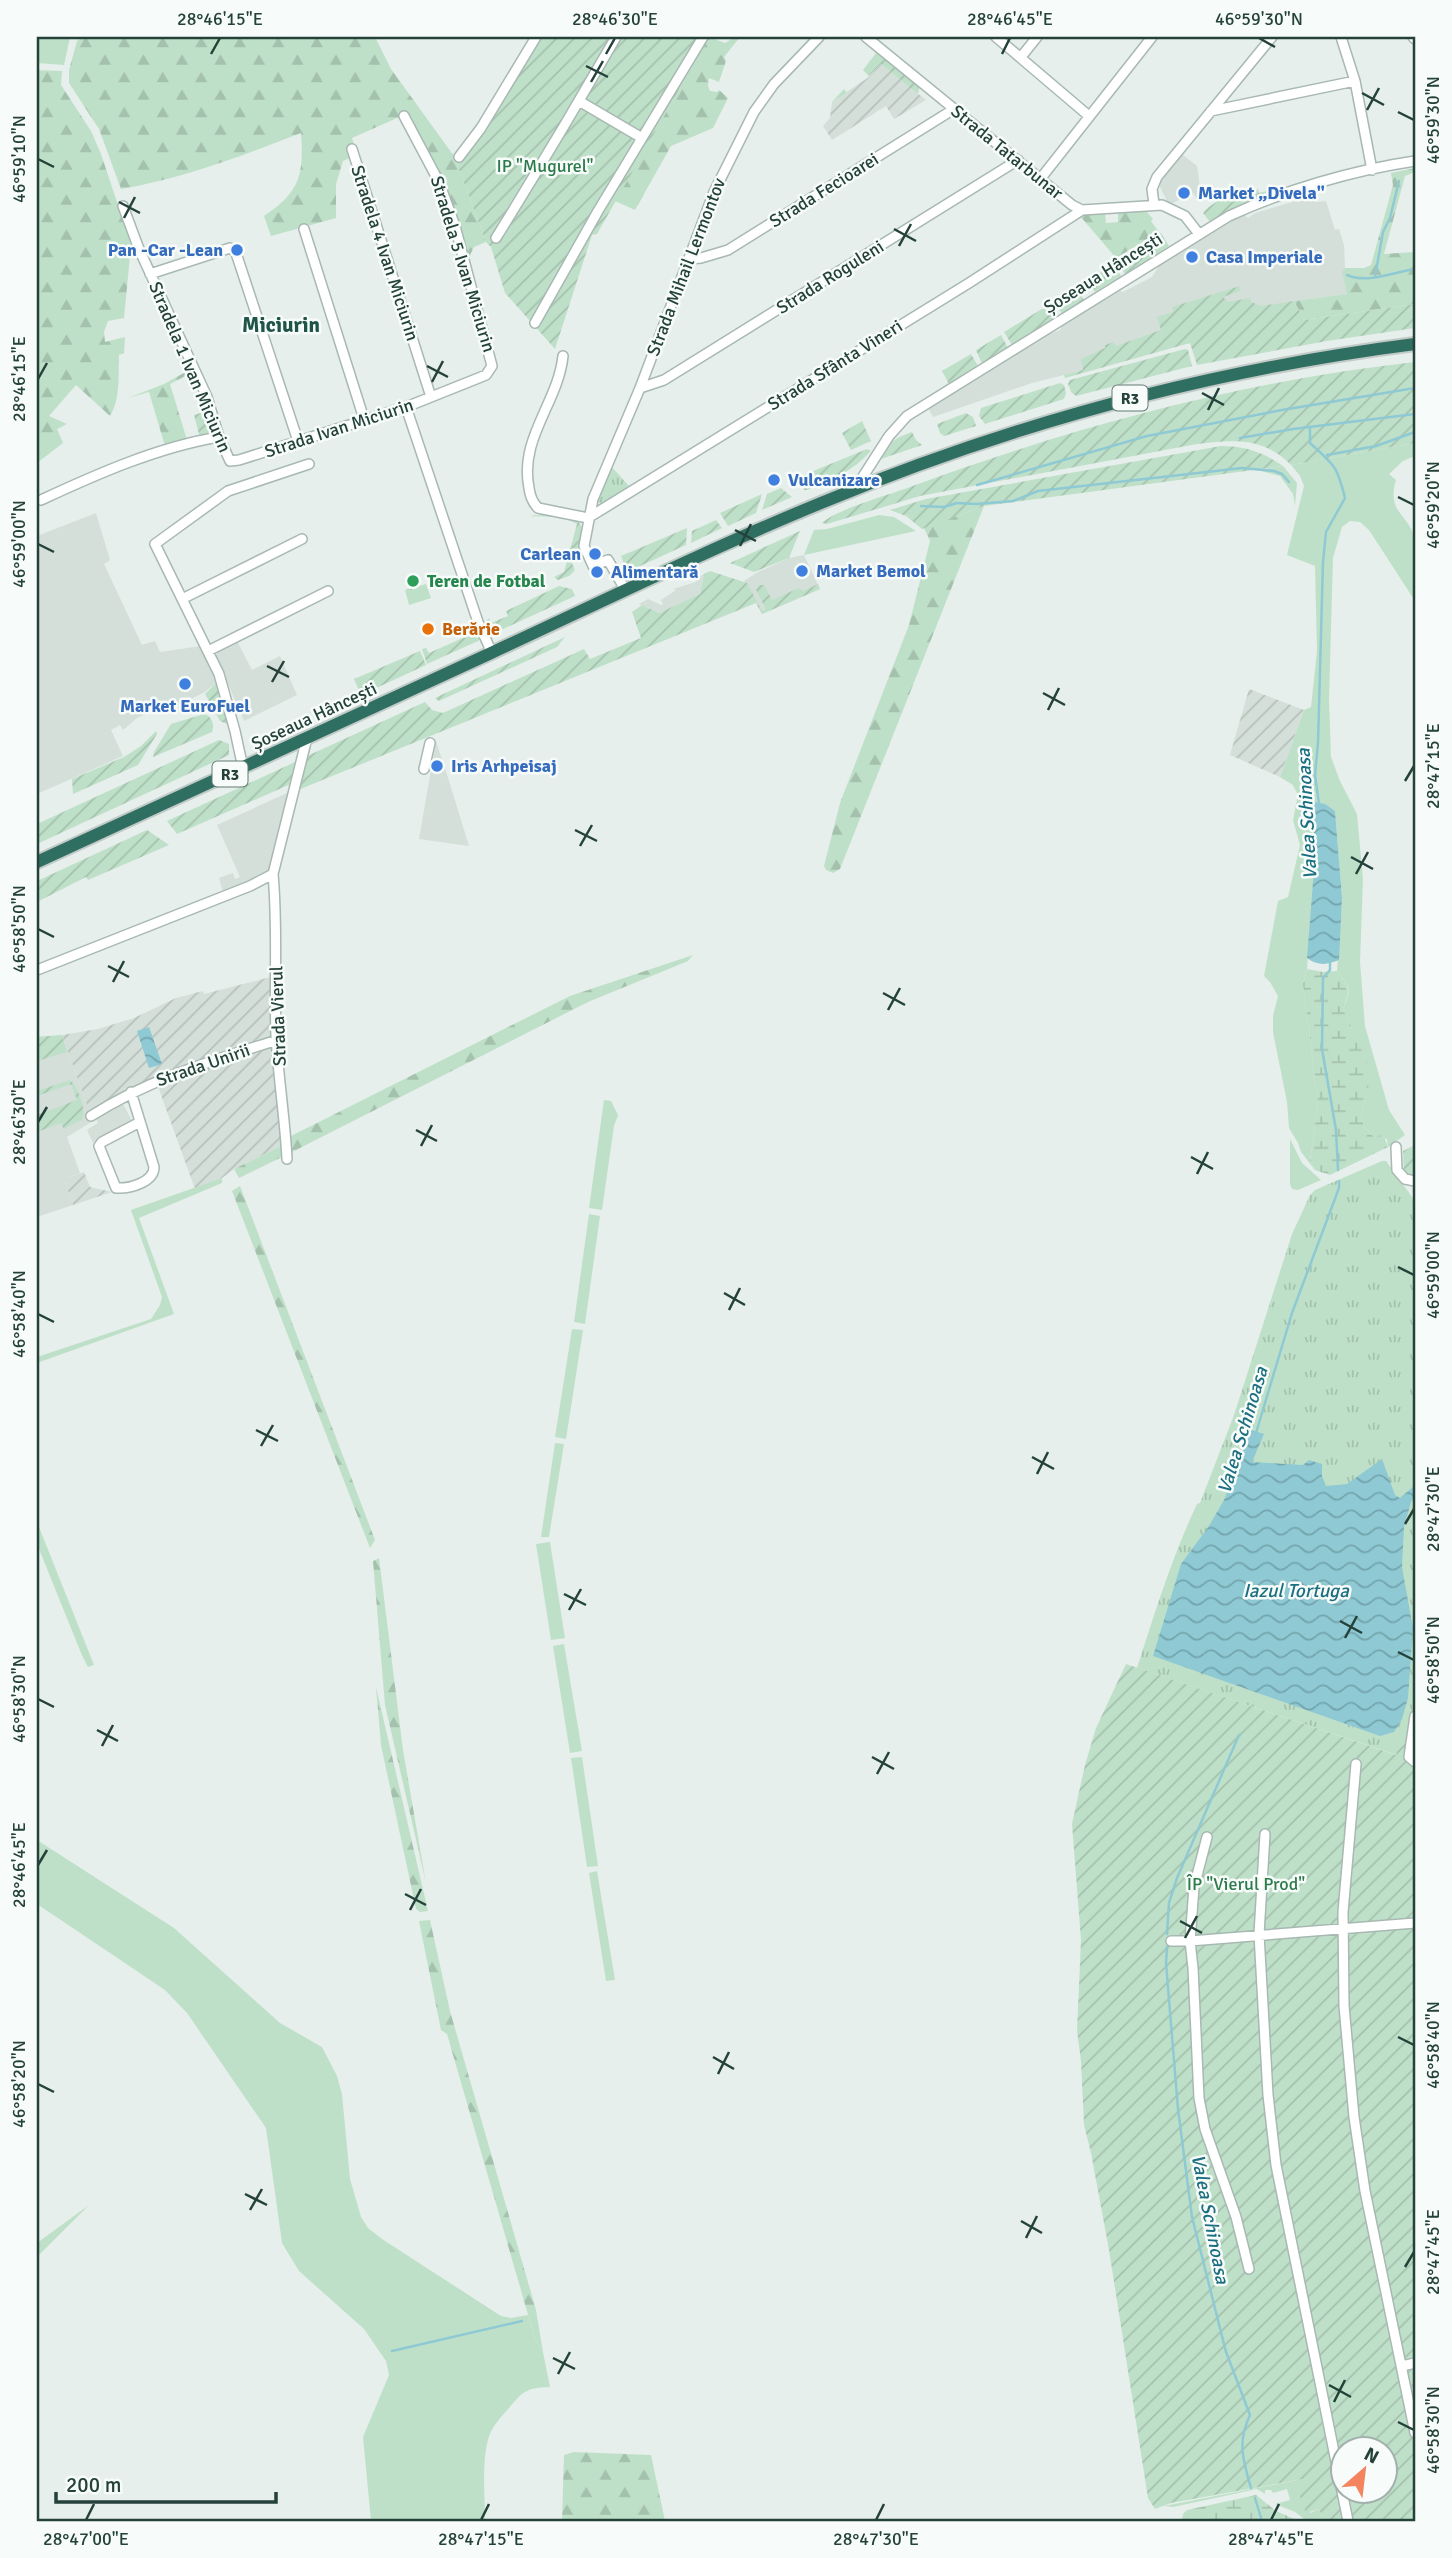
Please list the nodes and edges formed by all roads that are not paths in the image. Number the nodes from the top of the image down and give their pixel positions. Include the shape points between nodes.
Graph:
1 (536, 37) edge
2 (616, 37) edge
3 (703, 37) edge
4 (819, 37) edge
5 (866, 37) edge
6 (996, 37) edge
7 (1037, 37) edge
8 (1152, 37) edge
9 (1272, 37) edge
10 (1341, 37) edge
11 (1020, 57) junction
12 (1355, 81) junction
13 (579, 101) junction
14 (954, 109) junction
15 (1211, 111) junction
16 (404, 116) dead end
17 (1089, 116) junction
18 (642, 138) junction
19 (352, 149) dead end
20 (459, 157) dead end
21 (1018, 160) junction
22 (1415, 161) edge
23 (1372, 170) junction
24 (1041, 178) junction
25 (1154, 204) junction
26 (123, 206) dead end
27 (1082, 210) junction
28 (304, 229) dead end
29 (1199, 233) junction
30 (496, 238) dead end
31 (690, 259) junction
32 (150, 274) junction
33 (535, 323) dead end
34 (1415, 344) edge
35 (563, 356) dead end
36 (486, 375) joint
37 (640, 388) junction
38 (431, 397) junction
39 (406, 407) junction
40 (364, 419) junction
41 (219, 437) junction
42 (298, 441) junction
43 (230, 461) joint
44 (309, 464) dead end
45 (855, 489) junction
46 (41, 499) dead end
47 (588, 518) junction
48 (302, 539) dead end
49 (328, 591) dead end
50 (626, 591) junction
51 (182, 599) junction
52 (208, 651) junction
53 (492, 653) junction
54 (307, 738) junction
55 (430, 743) dead end
56 (243, 768) junction
57 (424, 769) dead end
58 (37, 863) edge
59 (273, 874) junction
60 (37, 970) edge
61 (276, 1040) junction
62 (131, 1092) junction
63 (91, 1115) dead end
64 (140, 1122) junction
65 (1396, 1147) dead end
66 (287, 1159) dead end
67 (1415, 1181) edge
68 (1415, 1716) edge
69 (1415, 1762) edge
70 (1356, 1765) dead end
71 (1265, 1834) dead end
72 (1207, 1837) dead end
73 (1415, 1923) edge
74 (1343, 1929) junction
75 (1259, 1934) junction
76 (1171, 1941) dead end
77 (1190, 1941) junction
78 (1249, 2269) dead end
79 (1415, 2363) edge
80 (1402, 2366) junction
81 (1415, 2433) edge
82 (1348, 2521) edge

1 - 20 street
2 - 13 street
3 - 18 street
4 - 31 street, Strada Mihail Lermontov via 754,112 714,192
5 - 14 street, Strada Tatarbunar
6 - 11 street
7 - 11 street
8 - 17 street
9 - 15 street
10 - 12 street
11 - 17 street
12 - 15 street
12 - 23 street
13 - 18 street
13 - 30 street
14 - 21 street, Strada Tatarbunar
14 - 31 street, Strada Fecioarei via 727,250
15 - 25 street via 1157,177 1152,189
16 - 36 street, Stradela 5 Ivan Miciurin via 433,167 455,226 492,359
17 - 24 street
18 - 33 street
19 - 38 street, Stradela 4 Ivan Miciurin
21 - 24 street, Strada Tatarbunar
21 - 37 street, Strada Roguleni via 664,380
22 - 23 street, Șoseaua Hâncești
23 - 29 street, Șoseaua Hâncești via 1260,202
24 - 27 street, Strada Tatarbunar
25 - 27 street, Strada Tatarbunar
25 - 29 street, Strada Tatarbunar via 1179,212
26 - 32 street, Stradela 1 Ivan Miciurin
27 - 47 street, Strada Sfânta Vineri
28 - 40 street
29 - 45 street, Șoseaua Hâncești via 907,416
31 - 37 street, Strada Mihail Lermontov
32 - 41 street, Stradela 1 Ivan Miciurin via 202,385
32 - 42 street, Stradela 1 Ivan Miciurin via 232,248 237,252
34 - 45 highway, Șoseaua Hâncești / R3 via 1283,365 1147,394 998,438
35 - 47 street via 532,440 527,475 530,495 538,508
36 - 38 street, Strada Ivan Miciurin
37 - 47 street, Strada Mihail Lermontov
38 - 39 street, Strada Ivan Miciurin
39 - 40 street, Strada Ivan Miciurin
39 - 53 street
40 - 42 street, Strada Ivan Miciurin
41 - 43 street, Stradela 1 Ivan Miciurin
41 - 46 street via 102,471
42 - 43 street, Strada Ivan Miciurin
44 - 51 street via 228,491 155,544
45 - 50 highway, Șoseaua Hâncești / R3
47 - 50 street, Strada Mihail Lermontov via 584,546 593,566 608,560
48 - 51 street
49 - 52 street
50 - 53 highway, Șoseaua Hâncești / R3
51 - 52 street
52 - 56 street via 225,692
53 - 54 highway, Șoseaua Hâncești / R3
54 - 56 highway, Șoseaua Hâncești / R3
54 - 59 street, Strada Vierul
55 - 57 street
56 - 58 highway, Șoseaua Hâncești / R3
59 - 60 street
59 - 61 street, Strada Vierul
61 - 62 street, Strada Unirii via 181,1070
61 - 66 street, Strada Vierul
62 - 63 street, Strada Unirii
62 - 64 street
64 - 64 street via 153,1177 116,1188 99,1146
65 - 67 street via 1397,1170 1405,1179
68 - 69 street via 1409,1756
70 - 74 street
71 - 75 street
72 - 77 street via 1194,1887
73 - 74 street
74 - 75 street
74 - 80 street via 1354,2117
75 - 77 street
75 - 82 street via 1276,2165
76 - 77 street
77 - 78 street via 1202,2116
79 - 80 street
80 - 81 street

